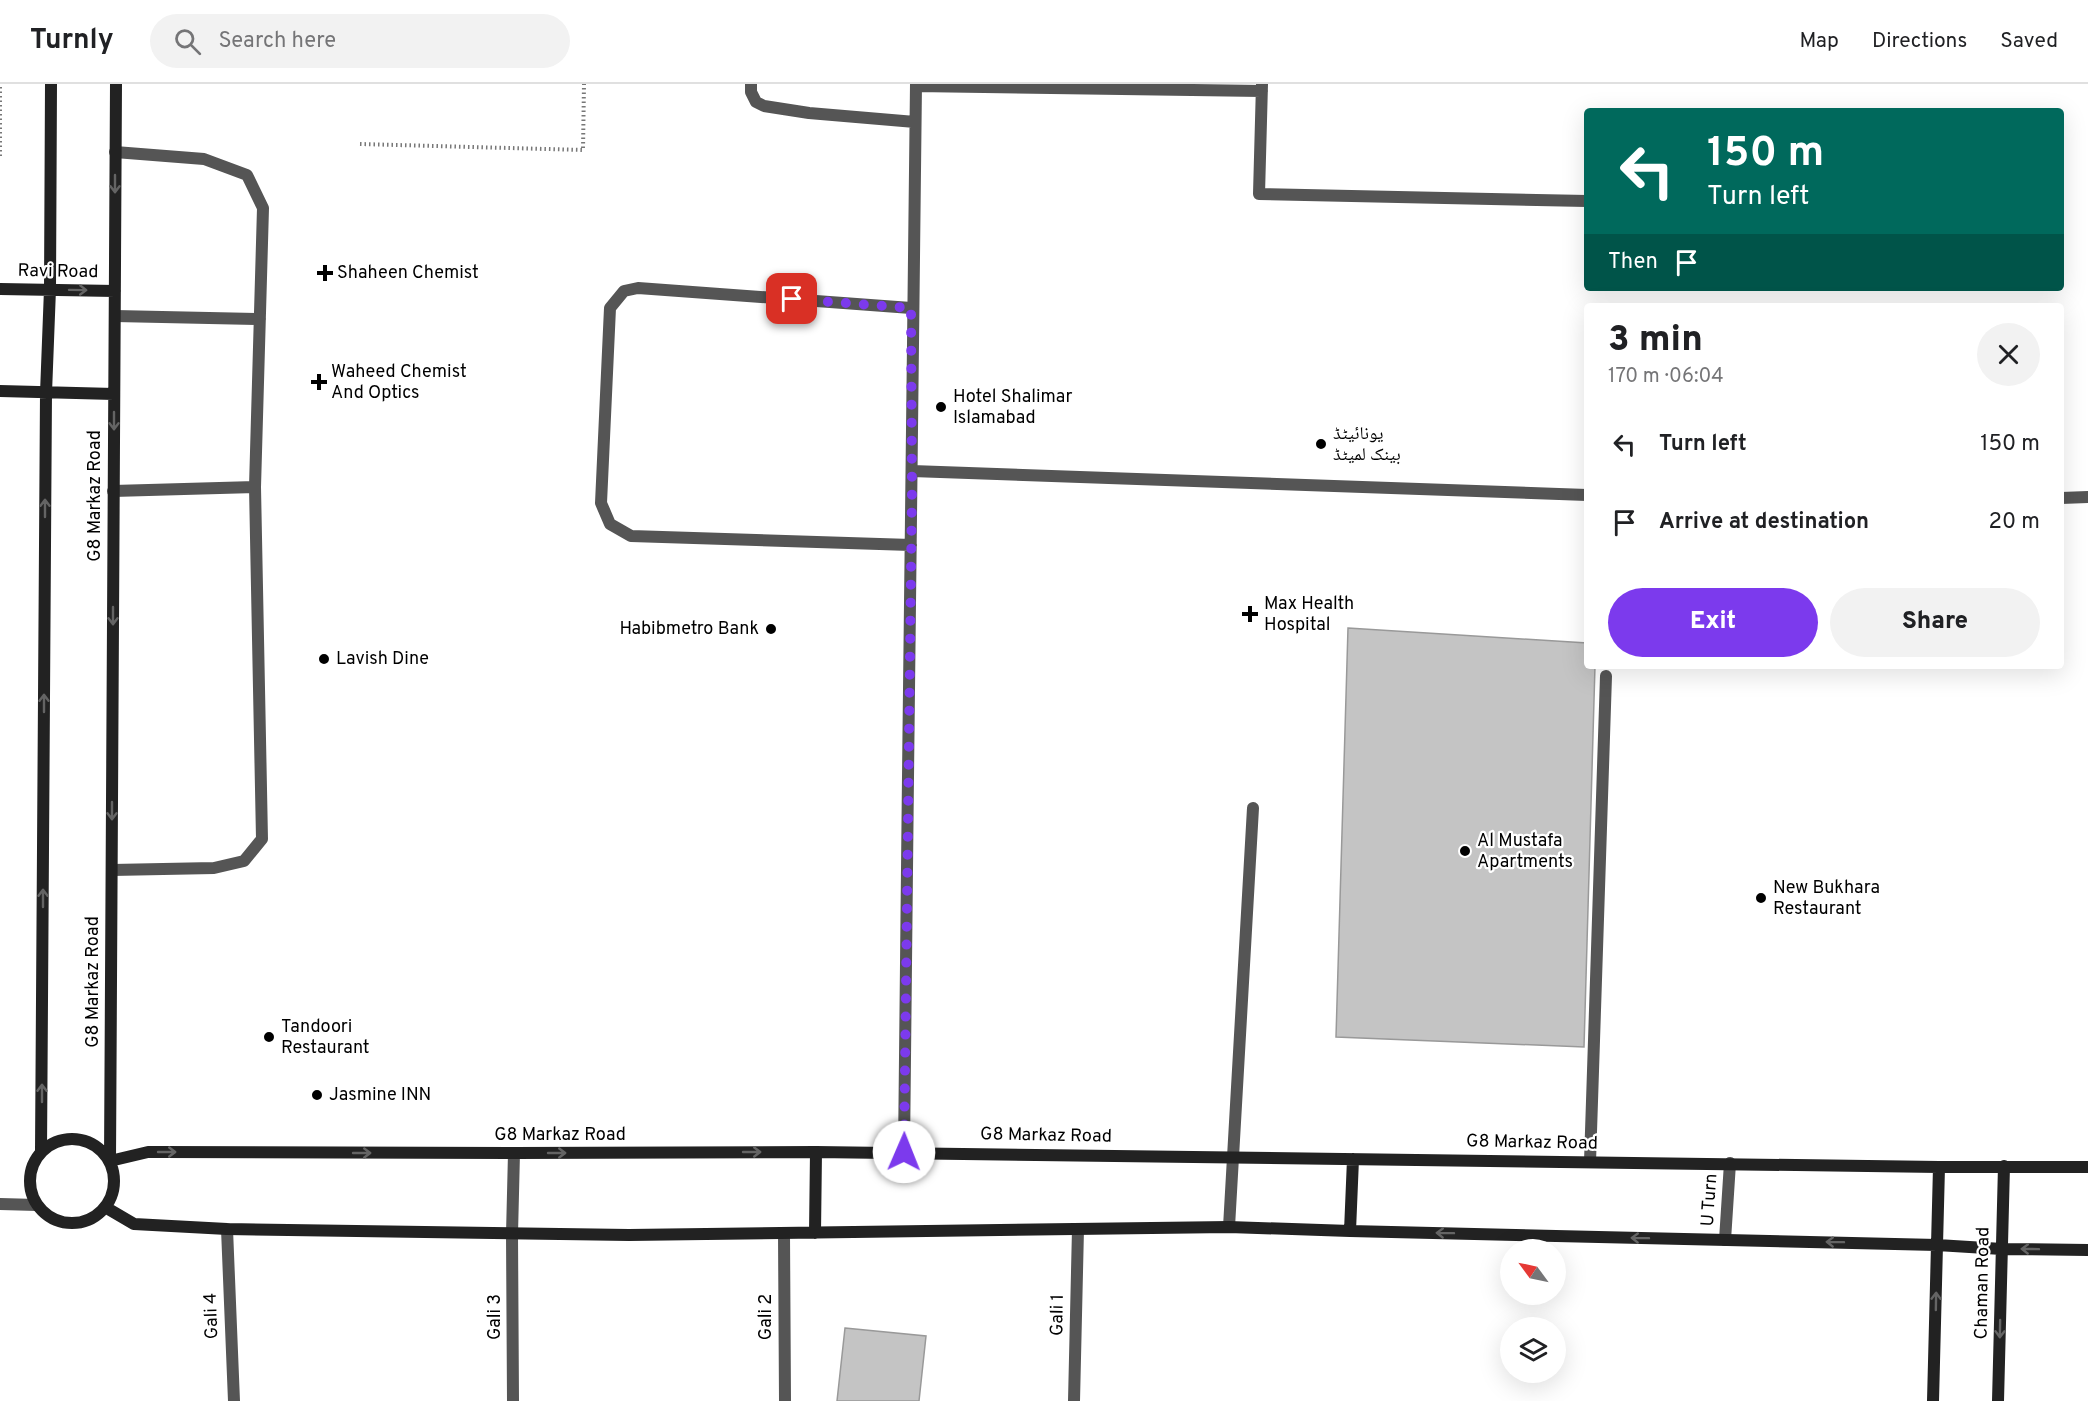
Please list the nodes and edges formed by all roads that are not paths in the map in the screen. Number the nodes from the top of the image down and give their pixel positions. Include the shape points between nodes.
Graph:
1 (51, 84) edge
2 (116, 84) edge
3 (751, 84) edge
4 (916, 85) edge
5 (1262, 88) edge
6 (915, 122) junction
7 (115, 152) junction
8 (1584, 201) edge
9 (0, 289) edge
10 (50, 289) junction
11 (114, 291) junction
12 (911, 308) junction
13 (115, 316) junction
14 (260, 319) junction
15 (0, 392) edge
16 (46, 393) junction
17 (114, 394) junction
18 (912, 471) junction
19 (255, 487) junction
20 (113, 491) junction
21 (1584, 495) edge
22 (2064, 498) edge
23 (2088, 498) edge
24 (911, 545) junction
25 (1606, 676) dead end
26 (1253, 808) dead end
27 (112, 870) junction
28 (41, 1152) junction
29 (816, 1152) junction
30 (904, 1152) junction
31 (514, 1153) junction
32 (1232, 1156) junction
33 (1353, 1159) junction
34 (110, 1161) junction
35 (1590, 1162) junction
36 (1730, 1163) junction
37 (2004, 1166) junction
38 (1939, 1167) junction
39 (2088, 1167) edge
40 (0, 1204) edge
41 (37, 1204) junction
42 (105, 1208) junction
43 (1229, 1227) junction
44 (227, 1229) junction
45 (1078, 1229) junction
46 (1350, 1231) junction
47 (815, 1233) junction
48 (512, 1234) junction
49 (784, 1234) junction
50 (1725, 1240) junction
51 (1937, 1245) junction
52 (2002, 1249) junction
53 (2088, 1250) edge
54 (234, 1401) edge
55 (513, 1401) edge
56 (785, 1401) edge
57 (1074, 1401) edge
58 (1934, 1401) edge
59 (1998, 1401) edge

1 - 10 street
2 - 7 street, G8 Markaz Road
3 - 6 street via 756,102 764,106 809,114
4 - 5 street
4 - 6 street
5 - 8 street via 1259,194
6 - 12 street
7 -> 11 street, G8 Markaz Road
7 - 14 street via 204,159 247,176 263,208
9 - 10 street, Ravi Road
10 -> 11 street, Ravi Road
10 - 16 street
11 - 13 street, G8 Markaz Road
12 - 18 street
12 - 24 street via 638,288 624,291 610,308 601,503 609,524 631,536
13 - 14 street
13 - 17 street, G8 Markaz Road
14 - 19 street
15 - 16 street
16 - 17 street
28 -> 16 street
17 -> 20 street, G8 Markaz Road
18 - 21 street
18 - 24 street
19 - 20 street
19 - 27 street via 262,839 244,861 224,866
20 -> 27 street, G8 Markaz Road
22 - 23 street
24 - 30 street
25 - 35 street
26 - 32 street
27 - 34 street, G8 Markaz Road
28 - 34 street via 52,1143 78,1139 96,1146
28 - 41 street via 30,1177
29 - 30 street, G8 Markaz Road
31 -> 29 street, G8 Markaz Road
29 - 47 street
30 - 32 street, G8 Markaz Road
34 -> 31 street, G8 Markaz Road via 148,1152
31 - 48 street, Gali 3
32 - 33 street, G8 Markaz Road
32 - 43 street
33 - 35 street, G8 Markaz Road
33 - 46 street
34 - 42 street via 114,1187
35 - 36 street, G8 Markaz Road
36 - 38 street, G8 Markaz Road
36 - 50 street, U Turn
37 - 38 street, G8 Markaz Road
37 - 39 street, G8 Markaz Road
37 - 52 street, Chaman Road
38 - 51 street
40 - 41 street
41 - 42 street via 47,1215 74,1223 88,1220
42 - 44 street via 134,1224
43 - 45 street
43 - 46 street
44 - 48 street
44 - 54 street, Gali 4
45 - 47 street
45 - 57 street, Gali 1
50 -> 46 street
47 - 49 street
48 - 49 street
48 - 55 street, Gali 3
49 - 56 street, Gali 2
51 -> 50 street
51 - 52 street
58 -> 51 street
53 -> 52 street
52 -> 59 street, Chaman Road

